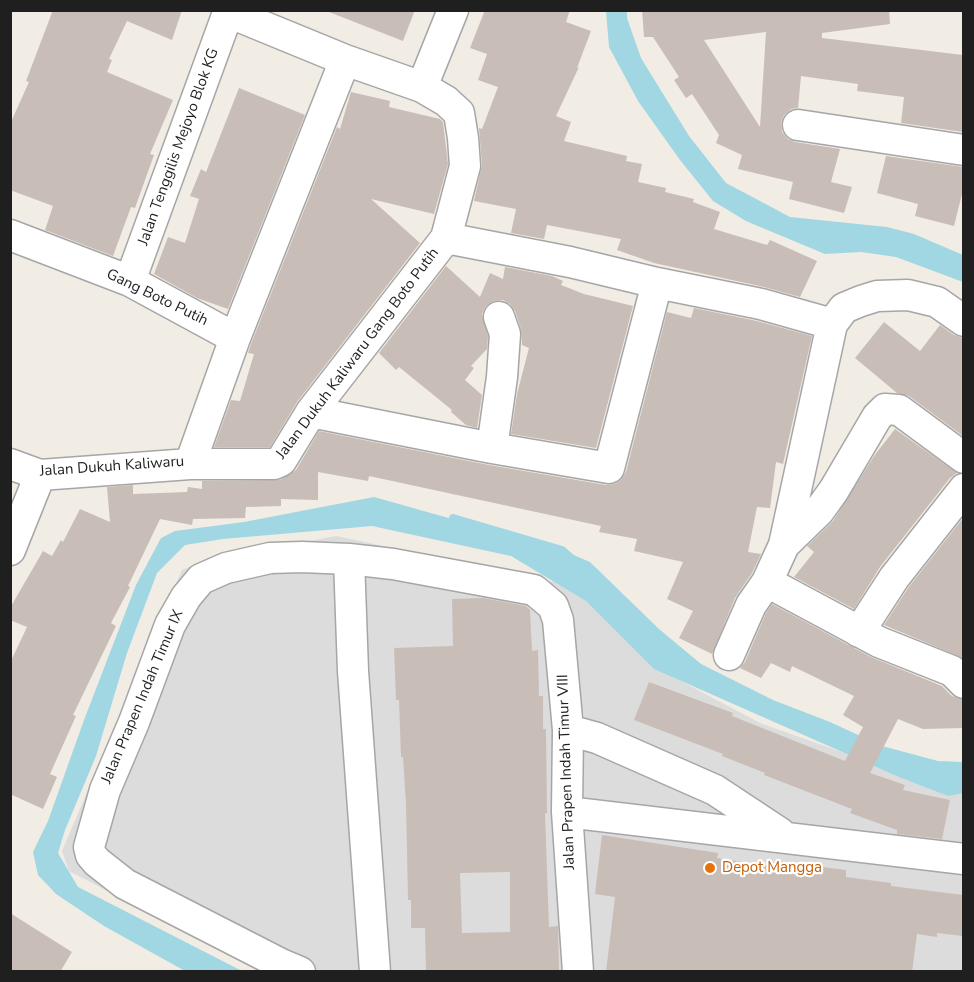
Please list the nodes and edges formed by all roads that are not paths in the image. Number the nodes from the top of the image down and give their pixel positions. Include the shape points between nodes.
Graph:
1 (453, 10) edge
2 (229, 11) edge
3 (345, 60) junction
4 (422, 87) junction
5 (798, 125) dead end
6 (963, 150) edge
7 (10, 235) edge
8 (446, 238) junction
9 (130, 281) junction
10 (657, 283) junction
11 (499, 318) dead end
12 (963, 321) edge
13 (832, 324) junction
14 (235, 338) junction
15 (311, 412) junction
16 (492, 448) junction
17 (963, 458) edge
18 (10, 464) edge
19 (190, 464) junction
20 (40, 475) junction
21 (963, 489) edge
22 (784, 545) junction
23 (10, 550) edge
24 (349, 559) junction
25 (767, 582) junction
26 (858, 632) junction
27 (729, 655) dead end
28 (960, 670) edge
29 (568, 730) junction
30 (567, 812) junction
31 (785, 836) junction
32 (963, 859) edge
33 (300, 972) edge
34 (375, 972) edge
35 (578, 972) edge

1 - 4 street
2 - 3 street, Jalan Dukuh Kaliwaru Gang Boto Putih
2 - 9 street, Jalan Tenggilis Mejoyo Blok KG
3 - 4 street, Jalan Dukuh Kaliwaru Gang Boto Putih
3 - 14 street, Jalan Dukuh Kaliwaru
4 - 8 street, Jalan Dukuh Kaliwaru Gang Boto Putih via 459,113 463,138 465,166
5 - 6 street
7 - 9 street, Gang Boto Putih
8 - 10 street
8 - 15 street, Jalan Dukuh Kaliwaru Gang Boto Putih
9 - 14 street, Gang Boto Putih
10 - 13 street via 761,304
10 - 16 street via 611,467
11 - 16 street via 505,334
12 - 13 street via 937,302 908,295 861,301 844,308
13 - 22 street
14 - 19 street, Jalan Dukuh Kaliwaru
15 - 16 street
15 - 19 street, Jalan Dukuh Kaliwaru Gang Boto Putih via 281,461
17 - 22 street via 899,410 885,409 819,511
18 - 20 street, Jalan Dukuh Kaliwaru
19 - 20 street, Jalan Dukuh Kaliwaru
20 - 23 street
21 - 26 street
22 - 25 street
24 - 29 street, Jalan Prapen Indah Timur VIII via 474,578 534,590 544,597 553,606 558,620
24 - 33 street, Jalan Prapen Indah Timur IX via 270,558 226,568 201,579 170,625 105,790 90,840 91,855 125,884
24 - 34 street via 353,671
25 - 26 street
25 - 27 street via 751,605
26 - 28 street
29 - 30 street, Jalan Prapen Indah Timur VIII
29 - 31 street via 597,738 714,790
30 - 31 street
30 - 35 street, Jalan Prapen Indah Timur VIII
31 - 32 street

